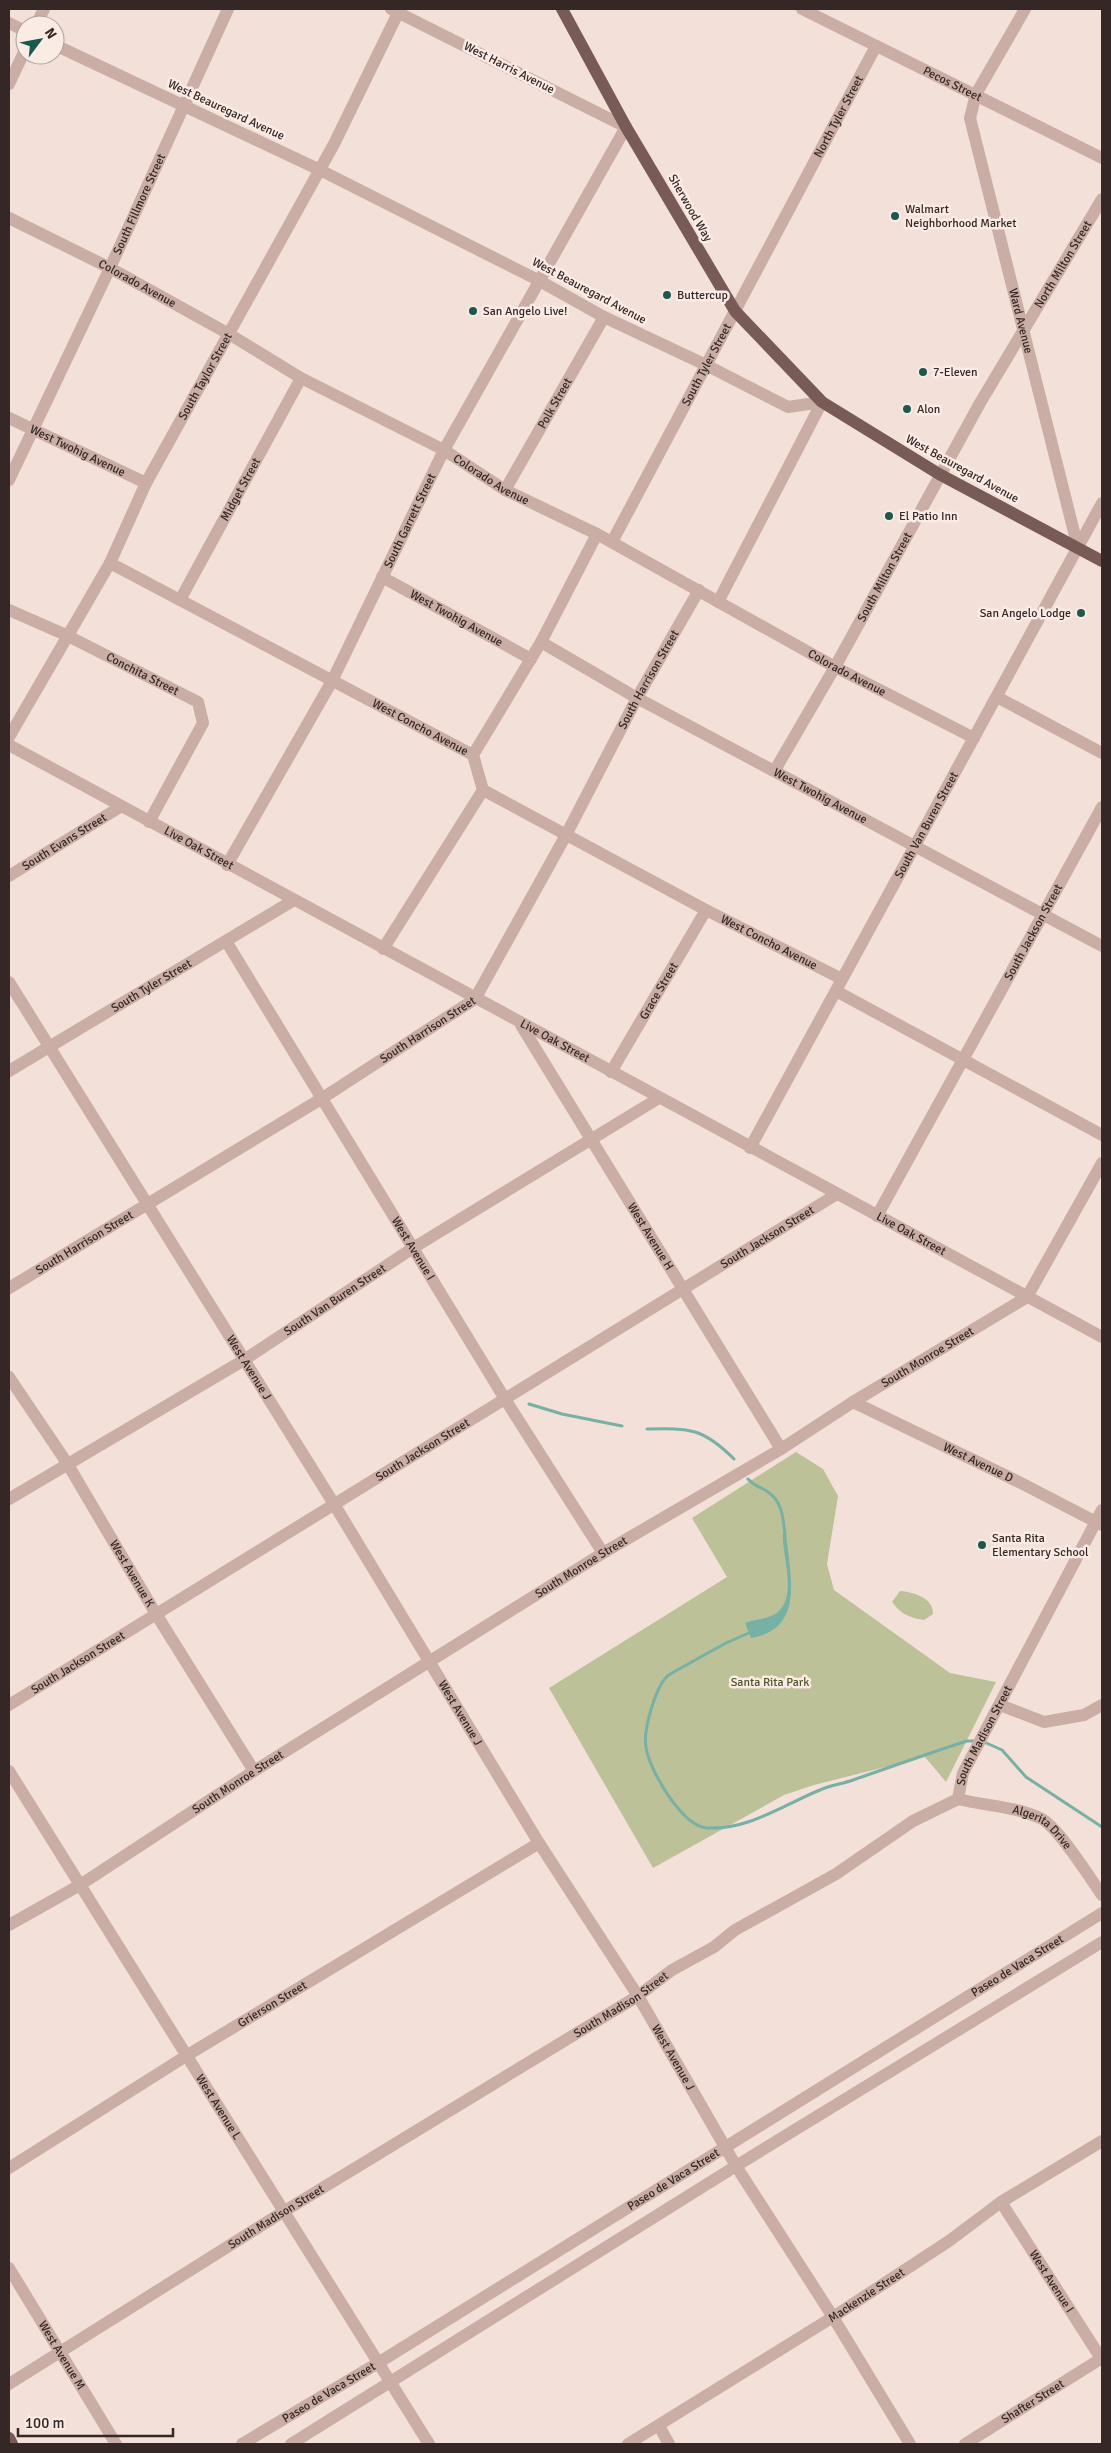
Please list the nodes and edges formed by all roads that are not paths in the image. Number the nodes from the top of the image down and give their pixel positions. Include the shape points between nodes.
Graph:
1 (228, 9) edge
2 (562, 9) edge
3 (802, 9) edge
4 (1025, 9) edge
5 (396, 10) edge
6 (876, 46) junction
7 (65, 51) edge
8 (18, 65) edge
9 (9, 84) edge
10 (976, 94) junction
11 (182, 105) junction
12 (626, 127) junction
13 (1102, 158) edge
14 (318, 169) junction
15 (802, 186) joint
16 (1102, 199) edge
17 (9, 218) edge
18 (110, 268) junction
19 (538, 280) junction
20 (734, 311) junction
21 (604, 317) junction
22 (1023, 329) junction
23 (229, 334) junction
24 (706, 365) junction
25 (301, 378) junction
26 (822, 402) junction
27 (9, 418) edge
28 (33, 430) junction
29 (444, 450) junction
30 (940, 474) junction
31 (9, 480) edge
32 (146, 483) junction
33 (506, 490) junction
34 (1102, 503) edge
35 (597, 534) junction
36 (612, 542) junction
37 (1078, 548) junction
38 (1102, 561) edge
39 (110, 563) junction
40 (382, 577) junction
41 (699, 590) junction
42 (180, 600) junction
43 (718, 602) junction
44 (9, 610) edge
45 (66, 635) junction
46 (541, 642) junction
47 (531, 659) junction
48 (836, 667) junction
49 (332, 681) junction
50 (997, 697) junction
51 (637, 698) junction
52 (9, 737) edge
53 (974, 738) junction
54 (9, 745) edge
55 (1102, 754) edge
56 (473, 755) junction
57 (775, 770) junction
58 (483, 790) junction
59 (120, 807) junction
60 (1102, 807) edge
61 (149, 822) junction
62 (566, 835) junction
63 (916, 845) junction
64 (227, 865) junction
65 (9, 876) edge
66 (294, 900) junction
67 (706, 910) junction
68 (1043, 914) junction
69 (226, 941) junction
70 (1102, 946) edge
71 (383, 949) junction
72 (9, 982) edge
73 (839, 985) junction
74 (475, 999) junction
75 (520, 1023) junction
76 (48, 1046) junction
77 (962, 1059) junction
78 (9, 1071) edge
79 (611, 1072) junction
80 (659, 1098) junction
81 (321, 1099) junction
82 (1102, 1135) edge
83 (591, 1140) junction
84 (750, 1148) junction
85 (1102, 1163) edge
86 (837, 1194) junction
87 (149, 1206) junction
88 (877, 1216) junction
89 (413, 1248) junction
90 (9, 1288) edge
91 (683, 1289) junction
92 (1027, 1297) junction
93 (1102, 1337) edge
94 (244, 1360) junction
95 (9, 1377) edge
96 (505, 1399) junction
97 (853, 1402) junction
98 (781, 1449) junction
99 (67, 1463) junction
100 (9, 1499) edge
101 (334, 1504) junction
102 (1100, 1519) edge
103 (603, 1553) junction
104 (156, 1614) junction
105 (429, 1663) junction
106 (9, 1705) edge
107 (1000, 1705) junction
108 (1102, 1706) edge
109 (9, 1771) edge
110 (254, 1772) junction
111 (958, 1799) junction
112 (539, 1843) junction
113 (80, 1885) junction
114 (1102, 1895) edge
115 (1102, 1913) edge
116 (9, 1924) edge
117 (1102, 1942) edge
118 (638, 1996) junction
119 (186, 2056) junction
120 (1102, 2141) edge
121 (726, 2148) junction
122 (736, 2166) junction
123 (9, 2168) edge
124 (1001, 2202) junction
125 (283, 2212) junction
126 (9, 2268) edge
127 (834, 2317) junction
128 (60, 2351) junction
129 (1102, 2359) edge
130 (378, 2364) junction
131 (9, 2384) edge
132 (390, 2384) junction
133 (659, 2426) junction
134 (9, 2438) edge
135 (12, 2444) edge
136 (116, 2444) edge
137 (242, 2444) edge
138 (292, 2444) edge
139 (428, 2444) edge
140 (628, 2444) edge
141 (669, 2444) edge
142 (910, 2444) edge
143 (965, 2444) edge

1 - 11 street, South Fillmore Street
2 - 12 main road, Sherwood Way
3 - 6 street, Pecos Street
4 - 10 street, Ward Avenue
5 - 12 street, West Harris Avenue
5 - 14 street, South Taylor Street via 334,144
6 - 10 street, Pecos Street
6 - 15 street, North Tyler Street
7 - 11 street, West Beauregard Avenue
8 - 9 street
10 - 13 street, Pecos Street
10 - 22 street, Ward Avenue via 970,118
11 - 14 street, West Beauregard Avenue
11 - 18 street, South Fillmore Street
12 - 19 street, South Garrett Street
12 - 20 main road, Sherwood Way
14 - 19 street, West Beauregard Avenue
14 - 23 street, South Taylor Street
15 - 20 street, South Tyler Street
16 - 22 street, North Milton Street
17 - 18 street, Colorado Avenue
18 - 23 street, Colorado Avenue
18 - 28 street, South Fillmore Street
19 - 21 street, West Beauregard Avenue
19 - 29 street, South Garrett Street
20 - 24 street, South Tyler Street
20 - 26 main road, Sherwood Way
21 - 24 street, West Beauregard Avenue
21 - 33 street, Polk Street
22 - 30 street, South Milton Street
22 - 37 street, Ward Avenue
23 - 25 street, Colorado Avenue
23 - 32 street, South Taylor Street
24 - 26 street, West Beauregard Avenue via 788,407
24 - 36 street, South Tyler Street
25 - 29 street, Colorado Avenue
25 - 42 street, Midget Street
26 - 30 main road, West Beauregard Avenue
26 - 43 street
27 - 28 street, West Twohig Avenue
28 - 31 street, South Fillmore Street
28 - 32 street, West Twohig Avenue
29 - 33 street, Colorado Avenue
29 - 40 street, South Garrett Street
30 - 37 main road, West Beauregard Avenue
30 - 48 street, South Milton Street
32 - 39 street, South Taylor Street
33 - 35 street, Colorado Avenue
34 - 37 street, South Van Buren Street
35 - 36 street, Colorado Avenue
35 - 46 street
36 - 41 street, Colorado Avenue
37 - 38 main road, West Beauregard Avenue
37 - 50 street, South Van Buren Street
39 - 42 street, West Concho Avenue
39 - 45 street, South Taylor Street
40 - 47 street, West Twohig Avenue
40 - 49 street, South Garrett Street
41 - 43 street, Colorado Avenue
41 - 51 street, South Harrison Street
42 - 49 street, West Concho Avenue
43 - 48 street, Colorado Avenue
44 - 45 street
45 - 52 street, South Taylor Street
45 - 61 street, Conchita Street via 198,702 203,723
46 - 47 street
46 - 51 street, West Twohig Avenue
47 - 56 street
48 - 53 street, Colorado Avenue
48 - 57 street, South Milton Street
49 - 56 street, West Concho Avenue
49 - 64 street, South Garrett Street
50 - 53 street, South Van Buren Street
50 - 55 street
51 - 57 street, West Twohig Avenue
51 - 62 street, South Harrison Street
53 - 63 street, South Van Buren Street
54 - 59 street, Live Oak Street
56 - 58 street, West Concho Avenue
57 - 63 street, West Twohig Avenue
58 - 62 street, West Concho Avenue
58 - 71 street
59 - 61 street, Live Oak Street
59 - 65 street, South Evans Street
60 - 68 street, South Jackson Street
61 - 64 street, Live Oak Street
62 - 67 street, West Concho Avenue
62 - 74 street, South Harrison Street
63 - 68 street, West Twohig Avenue
63 - 73 street, South Van Buren Street
64 - 66 street, Live Oak Street
66 - 69 street, South Tyler Street
66 - 71 street, Live Oak Street
67 - 73 street, West Concho Avenue
67 - 79 street, Grace Street
68 - 70 street, West Twohig Avenue
68 - 77 street, South Jackson Street
69 - 76 street, South Tyler Street
69 - 81 street, West Avenue I
71 - 74 street, Live Oak Street
72 - 76 street, West Avenue J
73 - 77 street, West Concho Avenue
73 - 84 street, South Van Buren Street
74 - 75 street, Live Oak Street
74 - 81 street, South Harrison Street
75 - 79 street, Live Oak Street
75 - 83 street, West Avenue H
76 - 78 street, South Tyler Street
76 - 87 street, West Avenue J
77 - 82 street, West Concho Avenue
77 - 88 street, South Jackson Street
79 - 80 street, Live Oak Street
80 - 83 street, South Van Buren Street
80 - 84 street, Live Oak Street
81 - 87 street, South Harrison Street
81 - 89 street, West Avenue I
83 - 89 street, South Van Buren Street
83 - 91 street, West Avenue H
84 - 86 street, Live Oak Street
85 - 92 street, South Monroe Street
86 - 88 street, Live Oak Street
86 - 91 street, South Jackson Street
87 - 90 street, South Harrison Street
87 - 94 street, West Avenue J
88 - 92 street, Live Oak Street
89 - 94 street, South Van Buren Street
89 - 96 street, West Avenue I
91 - 96 street, South Jackson Street
91 - 98 street, West Avenue H
92 - 93 street, Live Oak Street
92 - 97 street, South Monroe Street
94 - 99 street, South Van Buren Street
94 - 101 street, West Avenue J
95 - 99 street, West Avenue K
96 - 101 street, South Jackson Street
96 - 103 street, West Avenue I
97 - 98 street, South Monroe Street
97 - 102 street, West Avenue D
98 - 103 street, South Monroe Street
99 - 100 street, South Van Buren Street
99 - 104 street, West Avenue K
101 - 104 street, South Jackson Street
101 - 105 street, West Avenue J
102 - 107 street, South Madison Street
103 - 105 street, South Monroe Street
104 - 106 street, South Jackson Street
104 - 110 street, West Avenue K
105 - 110 street, South Monroe Street
105 - 112 street, West Avenue J
107 - 108 street via 1044,1722 1084,1715
107 - 111 street, South Madison Street via 963,1773
109 - 113 street, West Avenue L
110 - 113 street, South Monroe Street
111 - 114 street, Algerita Drive via 1005,1807 1042,1818 1060,1837
111 - 118 street, South Madison Street via 914,1821 836,1874 736,1930 714,1947 672,1970
112 - 118 street, West Avenue J
112 - 119 street, Grierson Street
113 - 116 street, South Monroe Street
113 - 119 street, West Avenue L
115 - 121 street, Paseo de Vaca Street
117 - 122 street, Paseo de Vaca Street
118 - 121 street, West Avenue J
118 - 125 street, South Madison Street
119 - 123 street, Grierson Street
119 - 125 street, West Avenue L
120 - 124 street, Mackenzie Street
121 - 122 street, West Avenue J
121 - 130 street, Paseo de Vaca Street
122 - 127 street, West Avenue J
122 - 132 street, Paseo de Vaca Street
124 - 127 street, Mackenzie Street via 949,2241
124 - 129 street, West Avenue I
125 - 128 street, South Madison Street
125 - 130 street, West Avenue L
126 - 128 street, West Avenue M
127 - 133 street, Mackenzie Street
127 - 142 street, West Avenue J
128 - 131 street, South Madison Street
128 - 136 street, West Avenue M
129 - 143 street, Shafter Street
130 - 132 street, West Avenue L
130 - 137 street, Paseo de Vaca Street
132 - 138 street, Paseo de Vaca Street
132 - 139 street, West Avenue L
133 - 140 street, Mackenzie Street
133 - 141 street
134 - 135 main road

